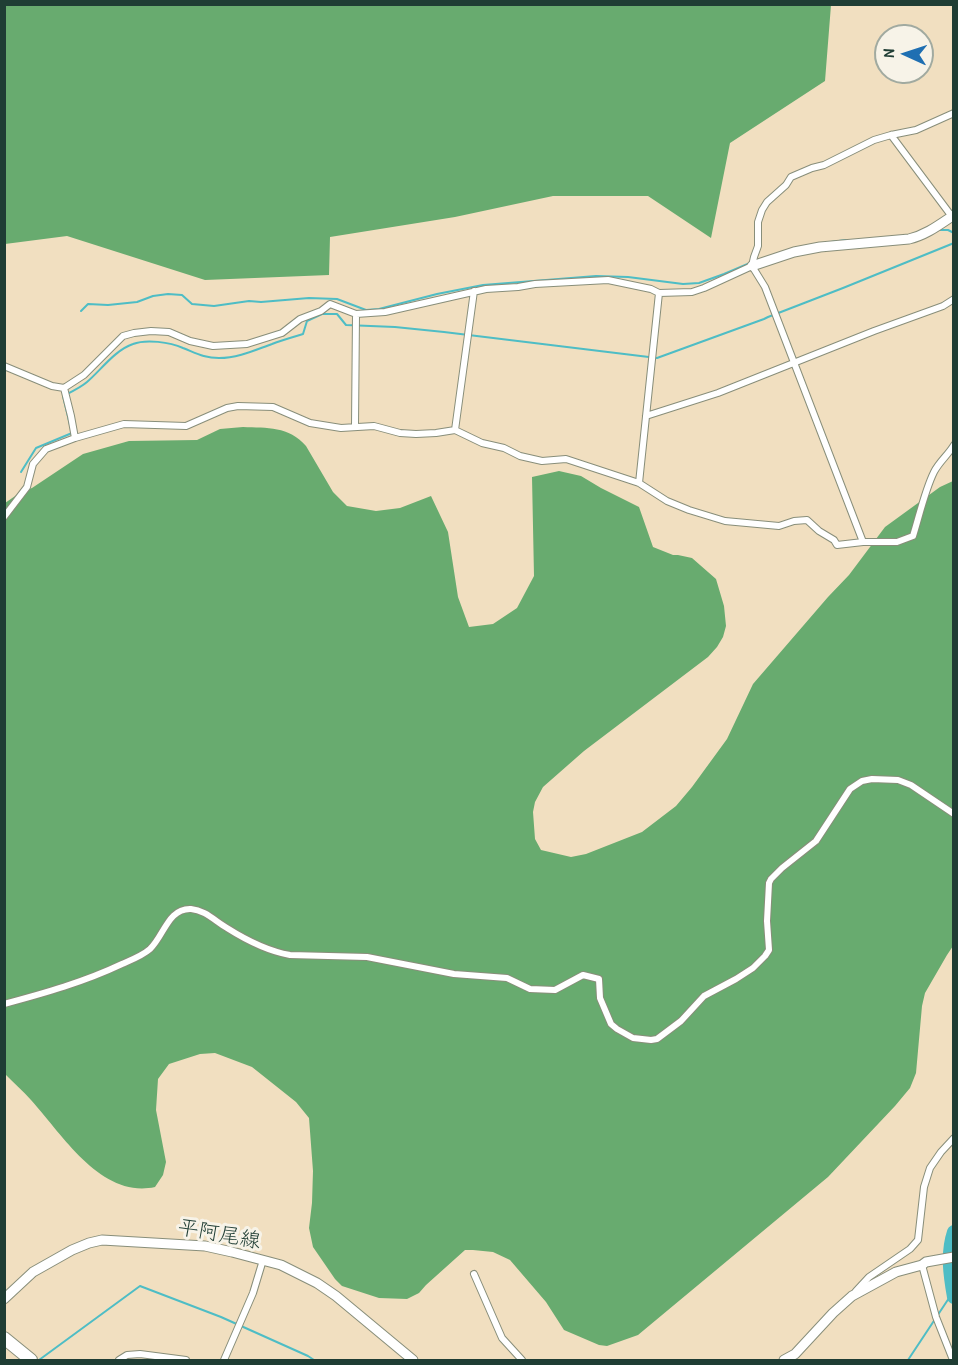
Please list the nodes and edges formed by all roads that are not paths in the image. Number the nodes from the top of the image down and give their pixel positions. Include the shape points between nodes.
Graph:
1 (954, 113) edge
2 (891, 135) junction
3 (953, 217) edge
4 (752, 266) junction
5 (474, 291) junction
6 (659, 293) junction
7 (954, 299) edge
8 (356, 314) junction
9 (793, 363) junction
10 (4, 366) edge
11 (64, 388) junction
12 (646, 416) junction
13 (355, 426) junction
14 (455, 430) junction
15 (75, 438) junction
16 (954, 445) edge
17 (639, 483) junction
18 (4, 517) edge
19 (863, 542) junction
20 (954, 814) edge
21 (4, 1004) edge
22 (954, 1138) edge
23 (954, 1257) edge
24 (263, 1260) junction
25 (924, 1263) junction
26 (474, 1274) dead end
27 (852, 1296) junction
28 (4, 1299) edge
29 (4, 1338) edge
30 (4, 1345) edge
31 (22, 1360) edge
32 (31, 1360) edge
33 (119, 1360) edge
34 (186, 1360) edge
35 (224, 1360) edge
36 (413, 1360) edge
37 (522, 1360) edge
38 (784, 1360) edge
39 (952, 1360) edge

1 - 2 street via 916,130
2 - 3 street
2 - 4 street via 791,177 762,210
3 - 4 main road via 909,239 820,247
4 - 6 street via 692,292
4 - 9 street via 765,287
5 - 6 street via 608,280
5 - 8 street via 385,312
5 - 14 street
6 - 12 street
7 - 9 street
8 - 11 street via 330,304 282,333 247,344 213,346 169,332 134,333 123,336 84,375
8 - 13 street
9 - 12 street
9 - 19 street
10 - 11 street
11 - 15 street
12 - 17 street
13 - 14 street via 416,434
13 - 15 street via 310,423 273,407 238,406 186,426 124,424
14 - 17 street via 520,456 566,459
15 - 18 street via 46,449 33,464 27,487
16 - 19 street via 932,476 913,536 897,542
17 - 19 street via 667,501 725,521 779,526 807,520 837,545
20 - 21 street via 898,780 872,778 850,789 816,842 771,879 769,950 765,956 753,968 704,996 657,1039 633,1038 611,1024 600,998 599,980 583,975 555,990 530,989 507,978 454,974 367,957 290,955 256,944 192,909 174,914 150,949 142,954 74,984
22 - 27 street via 930,1168 918,1240 869,1277
23 - 25 main road
24 - 28 main road, 平阿尾線 via 205,1246 102,1240 72,1250 33,1272
24 - 35 street
24 - 36 main road, 平阿尾線 via 317,1282
25 - 27 main road via 896,1272
25 - 39 street via 936,1317
26 - 37 street via 502,1338
27 - 38 main road
29 - 32 highway
30 - 31 highway
33 - 34 street via 127,1354

